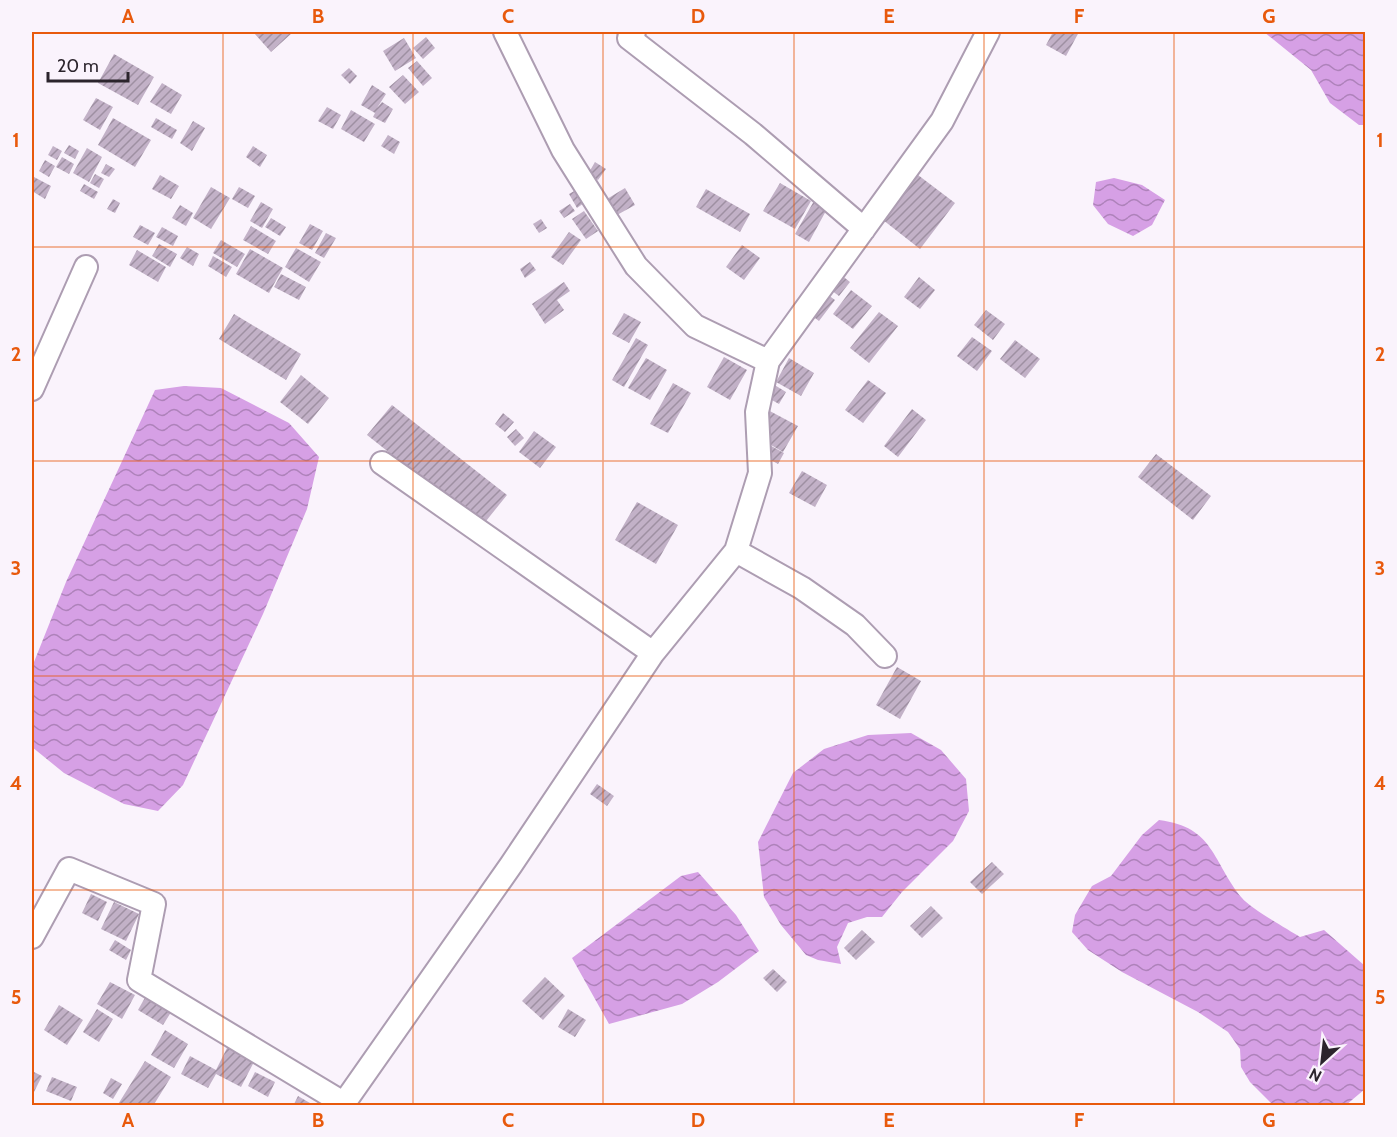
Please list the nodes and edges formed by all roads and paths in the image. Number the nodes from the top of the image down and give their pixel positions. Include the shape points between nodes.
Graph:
1 (505, 32) edge
2 (634, 32) edge
3 (988, 32) edge
4 (864, 229) junction
5 (86, 267) dead end
6 (768, 361) junction
7 (32, 388) edge
8 (382, 463) dead end
9 (736, 551) junction
10 (653, 653) junction
11 (885, 656) dead end
12 (32, 937) edge
13 (342, 1104) edge

1 - 6 street via 562,150 636,266 695,326
2 - 4 street via 629,39 753,134
3 - 4 street via 942,121
4 - 6 street
5 - 7 street
6 - 9 street via 757,412 760,473
8 - 10 street
9 - 10 street
9 - 11 street via 802,588 855,625
10 - 13 street via 511,865
12 - 13 street via 69,869 154,904 140,980

